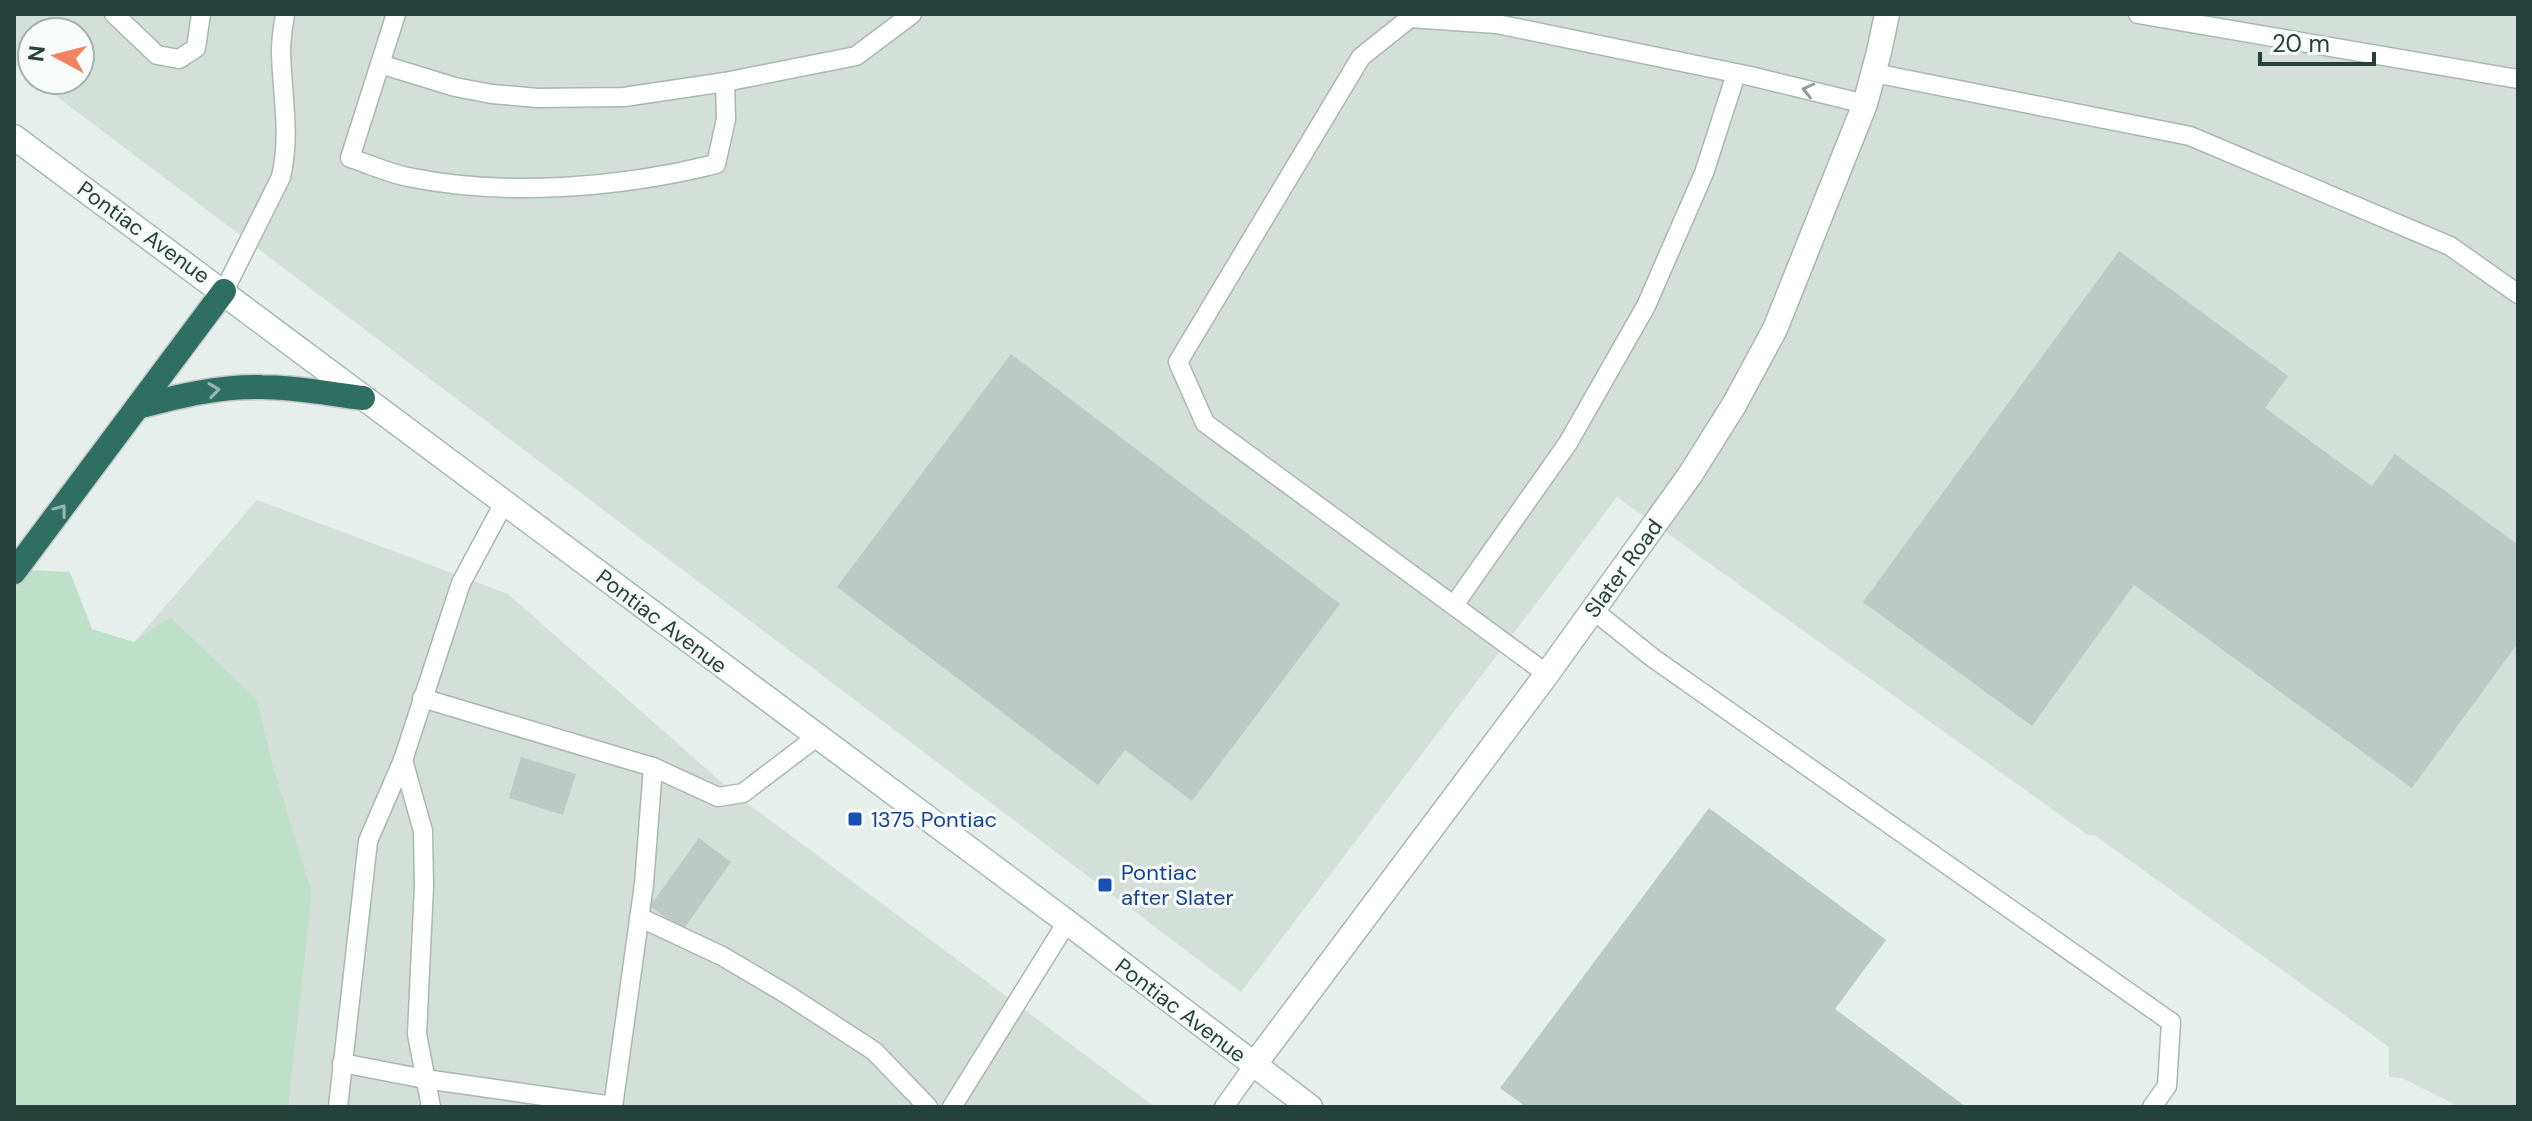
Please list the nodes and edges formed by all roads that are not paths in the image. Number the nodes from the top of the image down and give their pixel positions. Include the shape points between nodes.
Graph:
1 (114, 14) edge
2 (201, 14) edge
3 (285, 14) edge
4 (396, 14) edge
5 (912, 14) edge
6 (1887, 14) edge
7 (2138, 14) edge
8 (380, 64) junction
9 (1874, 73) junction
10 (1743, 75) junction
11 (2518, 79) edge
12 (725, 82) junction
13 (1865, 104) junction
14 (14, 137) edge
15 (224, 291) junction
16 (2518, 294) edge
17 (363, 398) junction
18 (138, 407) junction
19 (504, 503) junction
20 (14, 572) edge
21 (1454, 605) junction
22 (1593, 610) junction
23 (1547, 674) junction
24 (422, 698) junction
25 (818, 736) junction
26 (403, 760) junction
27 (653, 767) junction
28 (639, 917) junction
29 (1067, 922) junction
30 (342, 1063) junction
31 (1254, 1065) junction
32 (425, 1079) junction
33 (613, 1106) edge
34 (338, 1107) edge
35 (431, 1107) edge
36 (928, 1107) edge
37 (952, 1107) edge
38 (1224, 1107) edge
39 (1310, 1107) edge
40 (2152, 1107) edge

1 - 2 lane via 157,55 179,59 196,48
3 - 15 lane via 285,160
4 - 8 lane
5 - 12 lane via 856,56
6 - 9 main road, Slater Road
7 - 11 lane
8 - 12 lane via 455,87 538,98 624,97
8 - 12 lane via 350,158 406,177 483,187 594,183 716,164 726,119
9 - 13 main road, Slater Road
9 - 16 lane via 2190,136 2450,246
13 -> 10 lane
10 - 21 lane via 1646,306 1568,443
10 - 21 lane via 1497,24 1410,18 1361,57 1178,362 1205,423
13 - 22 main road, Slater Road via 1775,329 1690,475
14 - 15 main road, Pontiac Avenue
15 - 17 main road, Pontiac Avenue
15 - 18 highway
18 -> 17 highway via 234,387
17 - 19 main road, Pontiac Avenue
20 -> 18 highway
19 - 24 lane via 461,583
19 - 25 main road, Pontiac Avenue
21 - 23 lane
22 - 23 main road, Slater Road
22 - 40 lane via 1653,658 2171,1022 2167,1086
23 - 31 main road, Slater Road
24 - 26 lane
24 - 27 lane
25 - 27 lane via 743,793 718,797
25 - 29 main road, Pontiac Avenue
26 - 30 lane via 368,841
26 - 32 lane via 423,831 417,1034
27 - 28 lane
28 - 33 lane
28 - 36 lane via 722,956 874,1051
29 - 31 main road, Pontiac Avenue
29 - 37 lane
30 - 32 lane
30 - 34 lane
31 - 38 lane
31 - 39 main road, Pontiac Avenue
32 - 33 lane
32 - 35 lane

